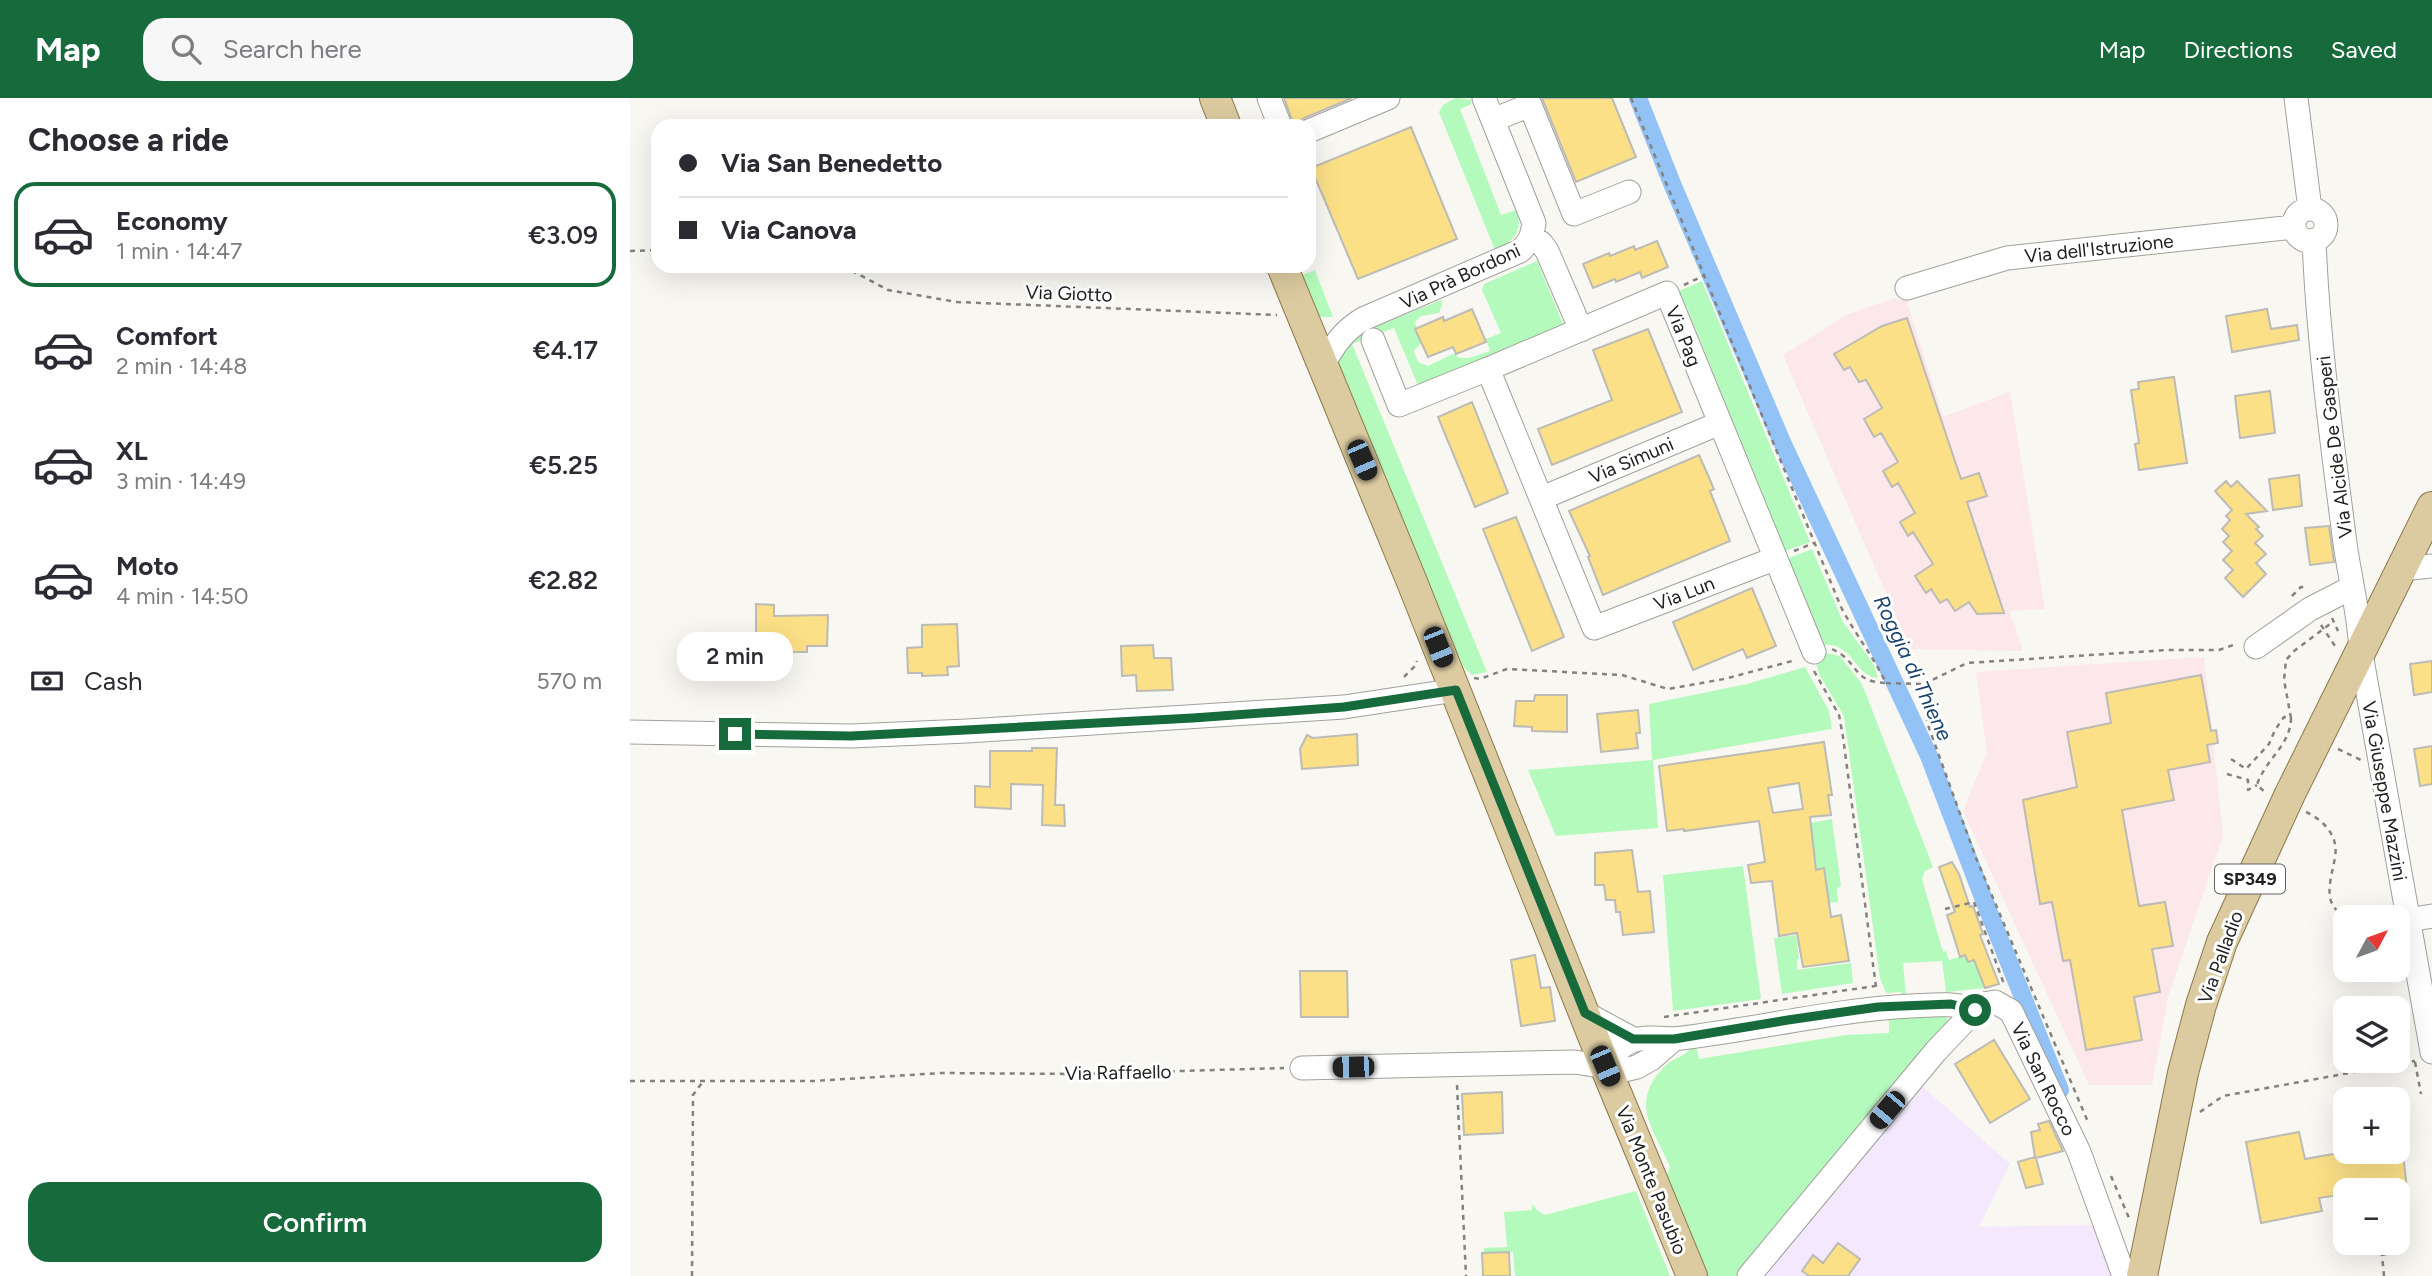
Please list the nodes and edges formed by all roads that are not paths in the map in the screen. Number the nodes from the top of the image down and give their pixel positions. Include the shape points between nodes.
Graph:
1 (1215, 98) edge
2 (1269, 98) edge
3 (1388, 98) edge
4 (1484, 98) edge
5 (2296, 98) edge
6 (1528, 101) edge
7 (1223, 119) edge
8 (1277, 119) edge
9 (1493, 120) junction
10 (1316, 128) edge
11 (1629, 192) dead end
12 (2310, 209) junction
13 (2294, 227) junction
14 (1532, 237) junction
15 (2314, 240) junction
16 (1285, 273) edge
17 (1907, 288) dead end
18 (1301, 316) junction
19 (1363, 319) junction
20 (1581, 330) junction
21 (1373, 340) dead end
22 (1322, 367) junction
23 (1489, 369) junction
24 (1720, 423) junction
25 (1542, 498) junction
26 (2432, 507) edge
27 (1774, 559) junction
28 (2432, 566) edge
29 (2401, 569) junction
30 (2351, 588) junction
31 (2246, 645) road end
32 (2351, 649) junction
33 (1814, 652) road end
34 (1463, 684) junction
35 (630, 732) edge
36 (2405, 905) edge
37 (2432, 916) edge
38 (2410, 920) edge
39 (2410, 931) edge
40 (1975, 1010) junction
41 (1585, 1013) junction
42 (1633, 1039) junction
43 (1680, 1039) junction
44 (2432, 1052) edge
45 (1648, 1060) junction
46 (1605, 1066) junction
47 (1302, 1068) road end
48 (1626, 1114) junction
49 (1758, 1273) edge
50 (1692, 1276) edge
51 (2124, 1276) edge
52 (2142, 1276) edge

1 - 7 main road
2 - 8 street
3 - 10 street
4 - 9 street, Via Prà Bordoni
5 - 12 street, Via Alcide De Gasperi
6 - 9 street
6 - 11 street via 1574,214
9 - 14 street, Via Prà Bordoni via 1534,223
12 - 13 street via 2298,214
12 - 15 street, Via Alcide De Gasperi via 2321,214 2326,225
13 - 15 street via 2301,238
13 - 17 street, Via dell'Istruzione via 2007,258
14 - 19 street, Via Prà Bordoni via 1520,251
14 - 20 street via 1547,251
15 - 30 street, Via Alcide De Gasperi via 2329,419
16 - 18 main road, Via Monte Pasubio
18 - 19 street, Via Prà Bordoni via 1321,323
18 - 22 main road, Via Monte Pasubio
19 - 22 street, Via Prà Bordoni via 1335,342
20 - 23 street, Via Pag
20 - 24 street, Via Pag via 1667,293
21 - 23 street, Via Pag via 1399,405
22 - 34 main road, Via Monte Pasubio
23 - 25 street
24 - 25 street, Via Simuni
24 - 27 street, Via Pag
25 - 27 street, Via Lun via 1594,628
26 - 29 main road, Via Palladio / SP349
27 - 33 street, Via Pag
28 - 29 street
29 - 32 main road, Via Palladio / SP349
30 - 31 street via 2328,612
30 - 32 street, Via Alcide De Gasperi via 2360,631
32 - 36 street, Via Giuseppe Mazzini
32 - 52 main road, Via Palladio / SP349 via 2222,942 2183,1073
34 - 35 street via 1344,707 967,731 851,736
34 - 41 main road, Via Monte Pasubio
37 - 38 street
39 - 44 street, Via Giuseppe Mazzini
40 - 43 street, Via San Rocco via 1951,1004 1878,1007
40 - 49 street via 1936,1051
40 - 51 street, Via San Rocco via 1989,1002 2011,1011 2079,1152
41 - 42 street
41 - 46 main road, Via Monte Pasubio
42 - 43 street, Via San Rocco
42 - 46 street
43 - 45 street
45 - 46 street via 1624,1070
45 - 48 street via 1629,1093
46 - 47 street via 1575,1062
46 - 48 main road, Via Monte Pasubio
48 - 50 main road, Via Monte Pasubio

